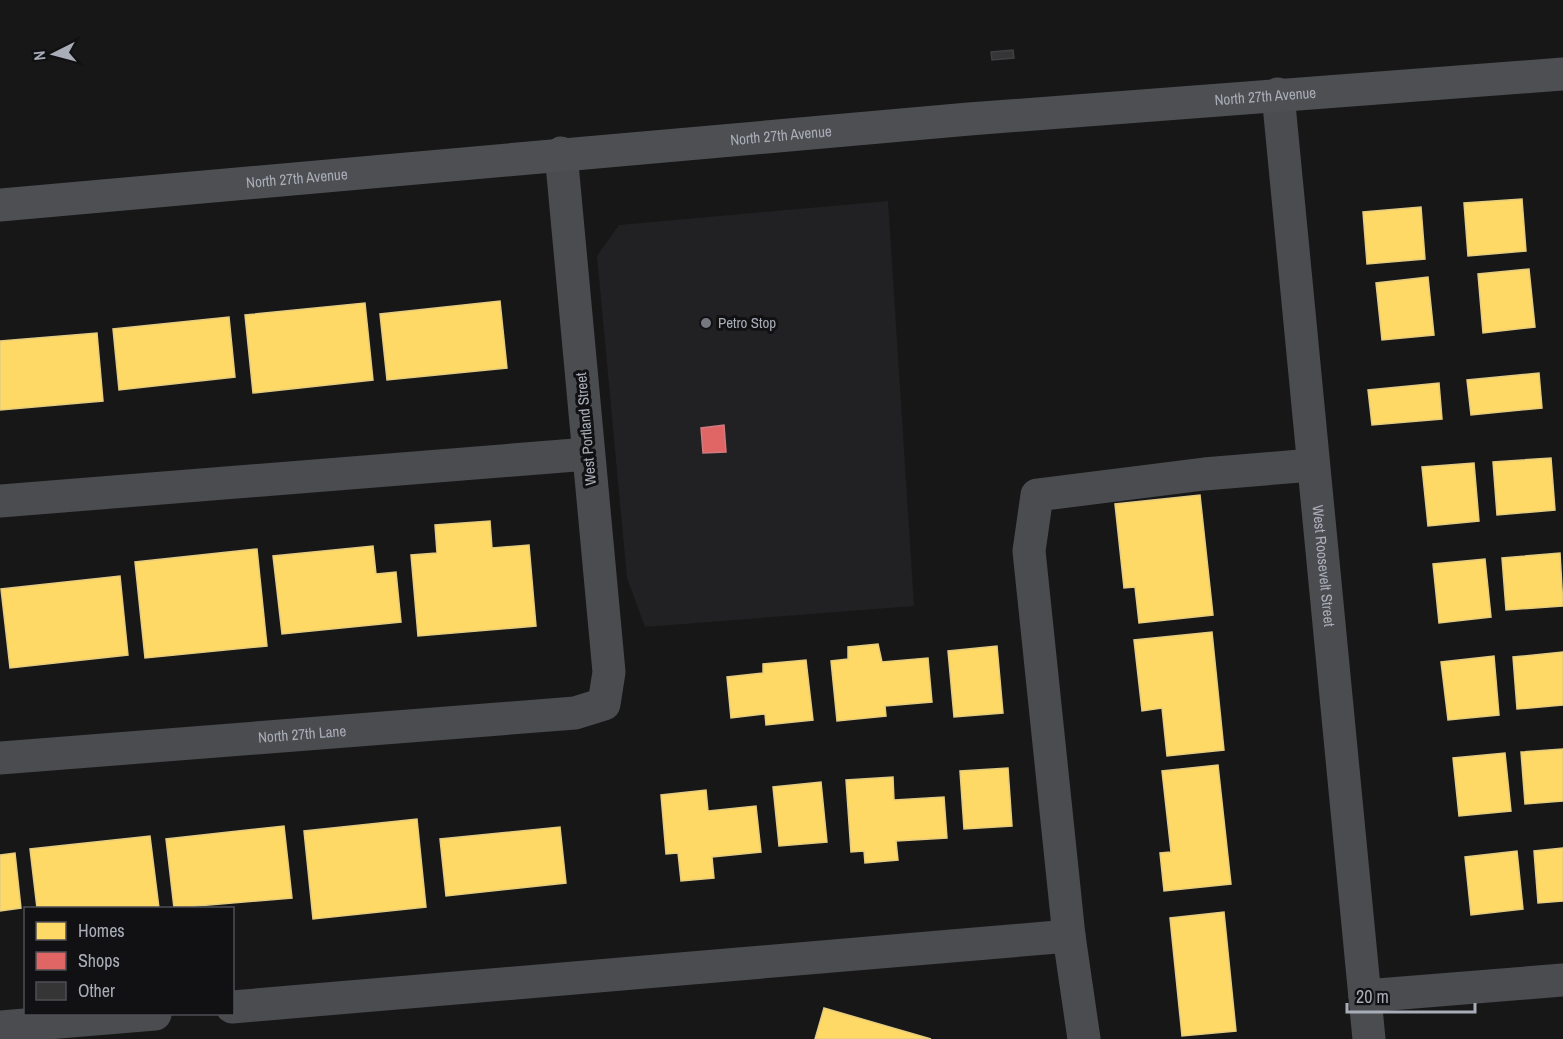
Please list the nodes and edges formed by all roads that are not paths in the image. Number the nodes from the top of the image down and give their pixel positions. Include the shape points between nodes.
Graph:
1 (1563, 74) edge
2 (1278, 94) junction
3 (561, 153) junction
4 (0, 205) edge
5 (588, 454) junction
6 (1312, 465) junction
7 (0, 501) edge
8 (604, 704) joint
9 (0, 758) edge
10 (1070, 936) junction
11 (1563, 980) edge
12 (1365, 996) junction
13 (234, 1007) edge
14 (143, 1015) edge
15 (0, 1027) edge
16 (1084, 1039) edge
17 (1370, 1039) edge

1 - 2 main road, North 27th Avenue
2 - 3 main road, North 27th Avenue
2 - 6 street, West Roosevelt Street
3 - 4 main road, North 27th Avenue
3 - 5 street, West Portland Street
5 - 7 street
5 - 8 street, West Portland Street via 609,672
6 - 10 street via 1037,495 1029,550
6 - 12 street, West Roosevelt Street
8 - 9 street, North 27th Lane via 575,713
10 - 13 street
10 - 16 street
11 - 12 street
12 - 17 street, West Roosevelt Street
14 - 15 street

